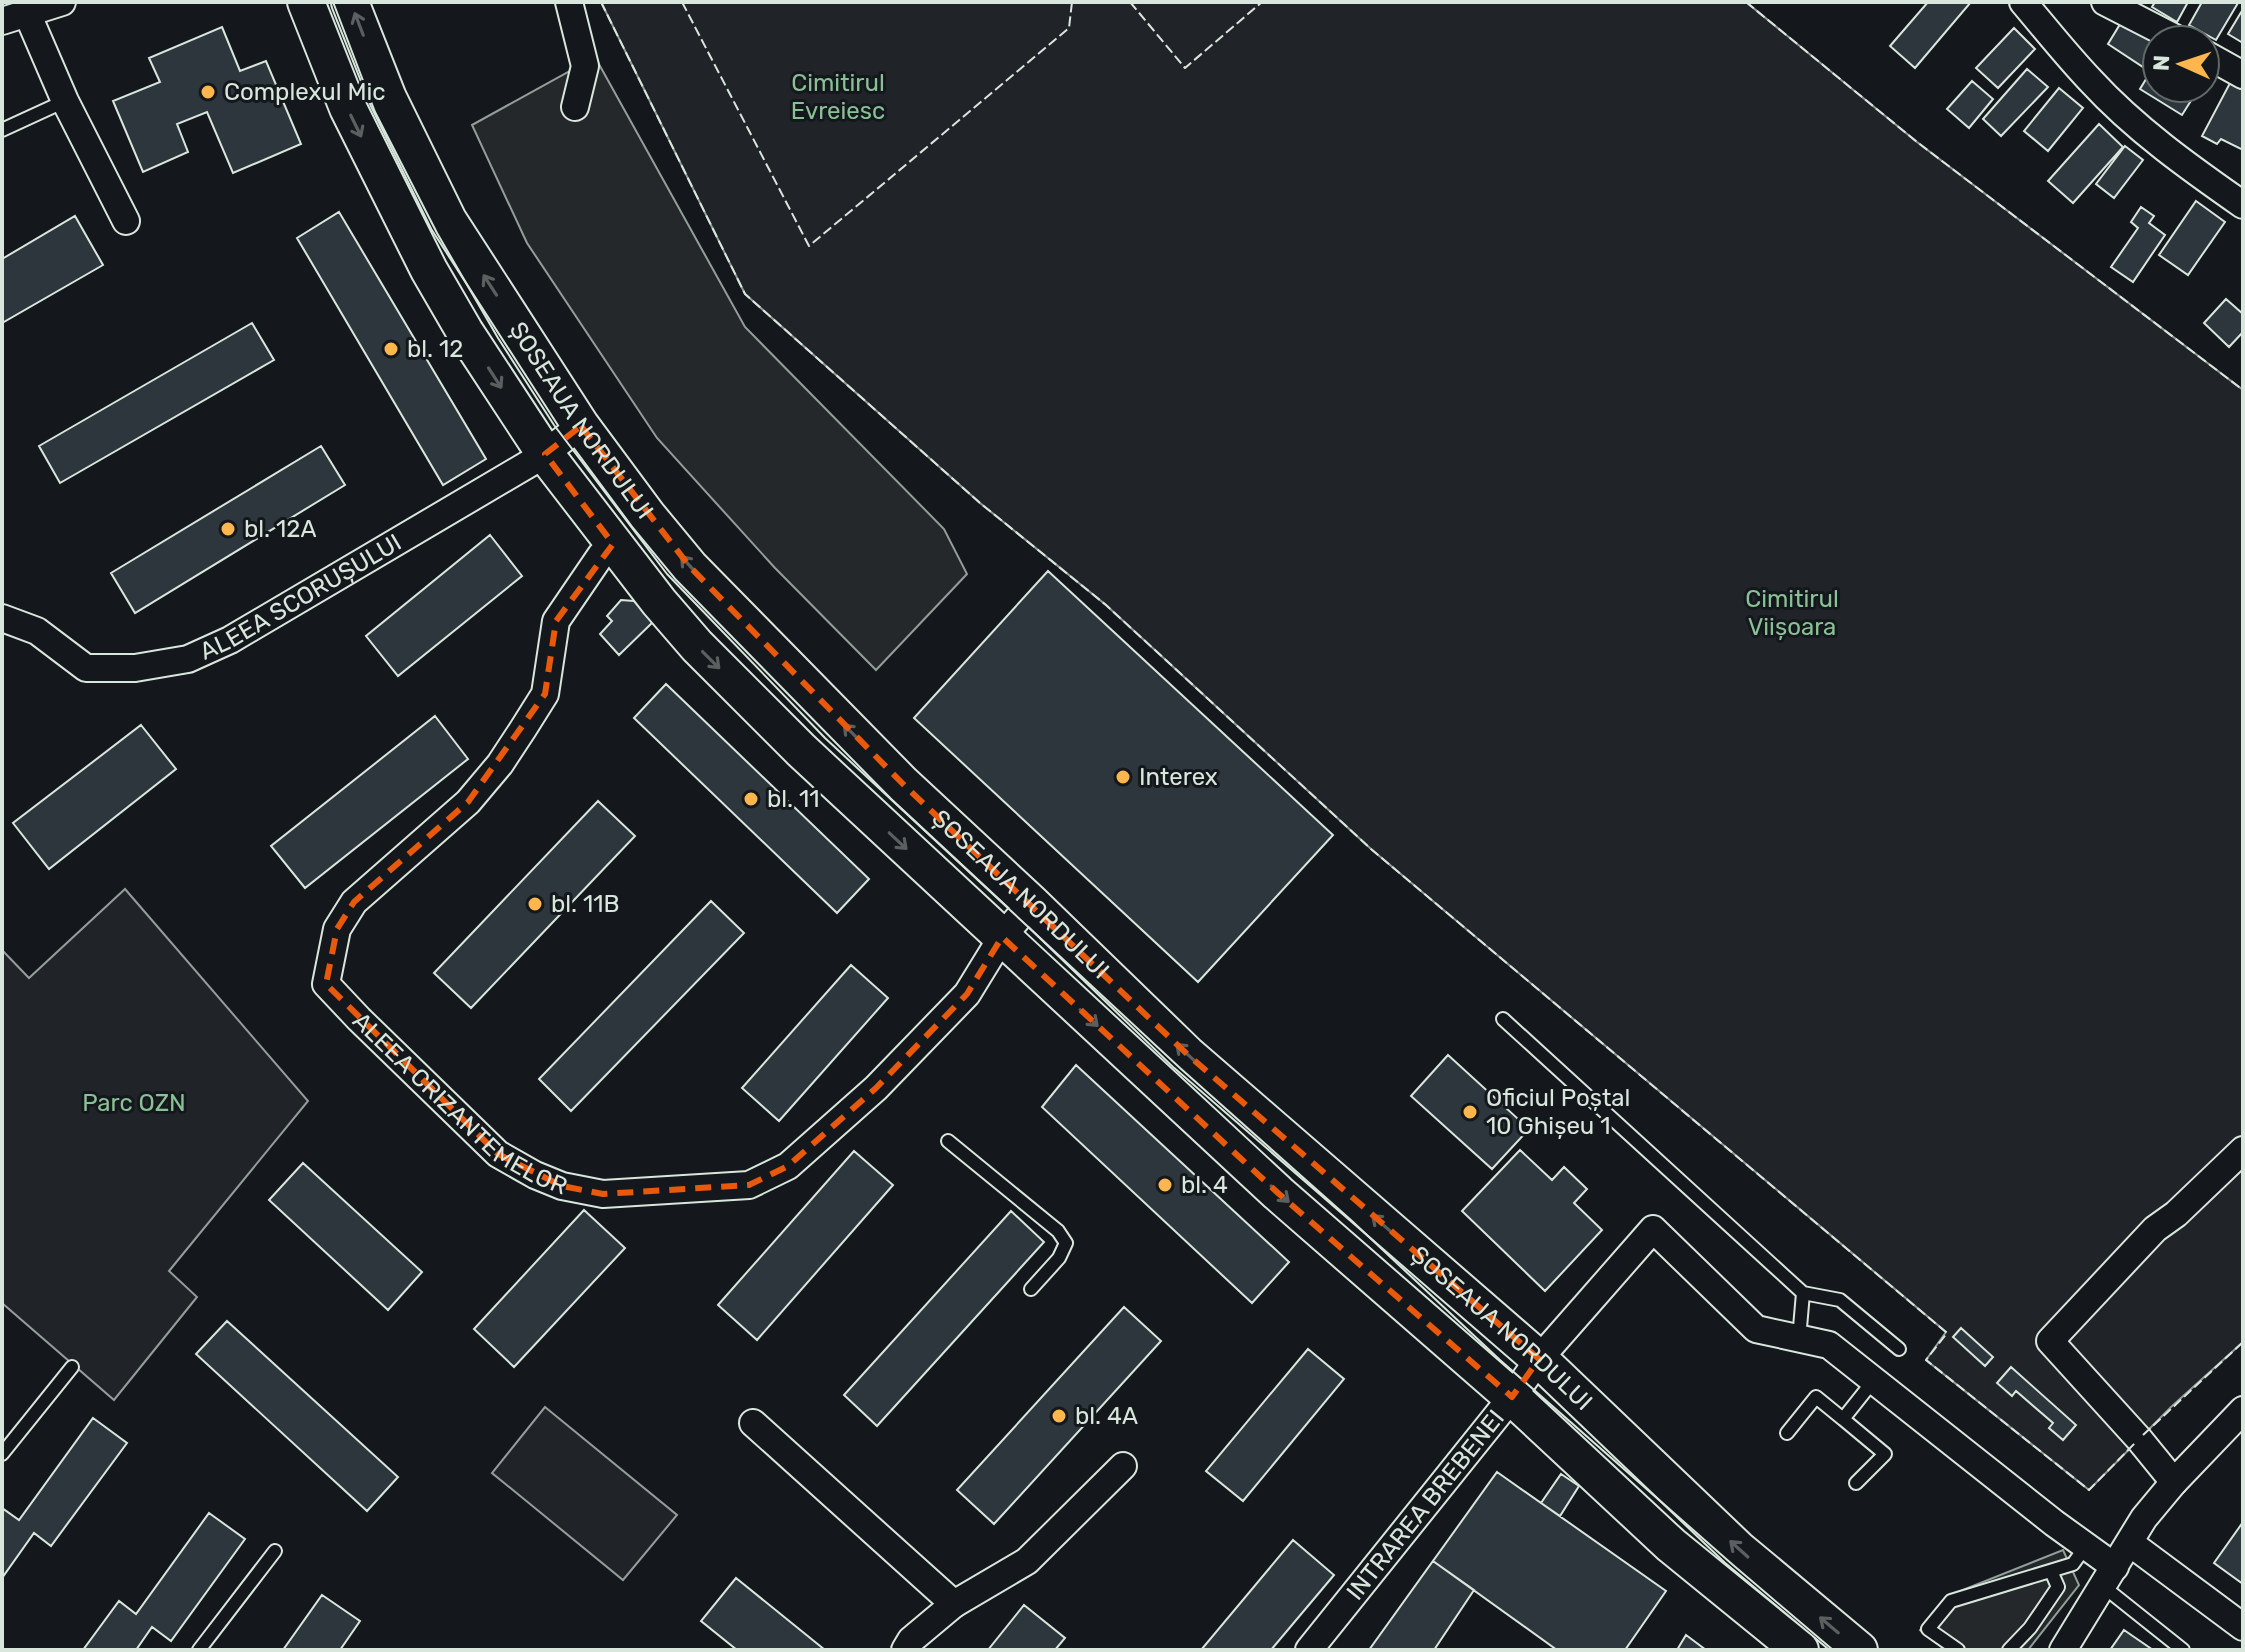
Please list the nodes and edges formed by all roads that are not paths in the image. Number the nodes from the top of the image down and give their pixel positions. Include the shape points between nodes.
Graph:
1 (62, 2) edge
2 (306, 2) edge
3 (350, 2) edge
4 (569, 2) edge
5 (2023, 2) edge
6 (2105, 2) edge
7 (27, 13) junction
8 (2, 21) edge
9 (2148, 24) edge
10 (2221, 63) edge
11 (2243, 75) edge
12 (65, 101) junction
13 (575, 107) dead end
14 (2, 130) edge
15 (2243, 205) edge
16 (126, 221) dead end
17 (581, 426) junction
18 (545, 454) junction
19 (613, 544) junction
20 (2, 618) edge
21 (1031, 903) junction
22 (1002, 937) junction
23 (1503, 1019) dead end
24 (948, 1141) dead end
25 (2243, 1150) edge
26 (1031, 1289) dead end
27 (1803, 1293) junction
28 (1799, 1339) junction
29 (1899, 1349) dead end
30 (1539, 1359) junction
31 (72, 1367) dead end
32 (1874, 1380) junction
33 (1512, 1397) junction
34 (2243, 1410) edge
35 (1843, 1419) junction
36 (753, 1423) dead end
37 (1787, 1433) dead end
38 (2, 1454) edge
39 (1123, 1466) dead end
40 (2174, 1482) junction
41 (1856, 1483) dead end
42 (2130, 1543) junction
43 (2086, 1546) junction
44 (275, 1551) dead end
45 (2051, 1571) junction
46 (2110, 1577) junction
47 (954, 1604) junction
48 (2243, 1627) edge
49 (199, 1650) edge
50 (905, 1650) edge
51 (1309, 1650) edge
52 (1800, 1650) edge
53 (1859, 1650) edge
54 (1958, 1650) edge
55 (2009, 1650) edge
56 (2063, 1650) edge
57 (2183, 1650) edge

1 - 7 street
2 -> 18 main road, ȘOSEAUA NORDULUI via 348,108 429,270
17 -> 3 main road, ȘOSEAUA NORDULUI via 448,220 388,98
4 - 13 street via 585,66
5 - 15 street via 2120,110
6 - 9 street
7 - 8 street
7 - 12 street
10 - 11 street
12 - 14 lane
12 - 16 street
17 - 18 street, ALEEA SCORUȘULUI
21 -> 17 main road, ȘOSEAUA NORDULUI via 892,774 690,567
18 - 19 main road, ȘOSEAUA NORDULUI
18 - 20 street, ALEEA SCORUȘULUI via 230,640 188,659 135,668 86,668 37,631
19 -> 22 main road, ȘOSEAUA NORDULUI via 718,667
19 - 22 street, ALEEA CRIZANTEMELOR via 556,621 545,694 500,764 468,802 354,902 337,929 326,984 359,1019 498,1154 535,1175 603,1194 749,1185 788,1166 876,1088 967,994
21 - 22 street, ALEEA CRIZANTEMELOR
30 -> 21 main road, ȘOSEAUA NORDULUI via 1187,1054
22 -> 33 main road, ȘOSEAUA NORDULUI via 1278,1193
23 - 27 lane
24 - 26 lane via 1066,1243
25 - 40 street via 2155,1229 2050,1341
27 - 28 lane
27 - 29 lane via 1840,1300
28 - 30 street, INTRAREA BREBENEI via 1756,1329 1653,1229
28 - 32 street via 1829,1345
30 - 33 street, INTRAREA BREBENEI
53 -> 30 main road, ȘOSEAUA NORDULUI via 1738,1549
31 - 38 lane
32 - 35 lane
32 - 43 street
33 - 51 street, INTRAREA BREBENEI
33 - 52 main road, ȘOSEAUA NORDULUI via 1671,1545
34 - 40 street
35 - 37 lane via 1816,1397
35 - 41 lane via 1885,1454
36 - 47 street
39 - 47 street via 1027,1561
40 - 42 street
42 - 46 street
42 - 48 street
43 - 45 lane via 2073,1564
43 - 46 street
44 - 49 lane
45 - 54 lane via 1951,1601 1928,1629
45 - 55 lane via 2058,1587
46 - 56 street
46 - 57 lane
47 - 50 street

